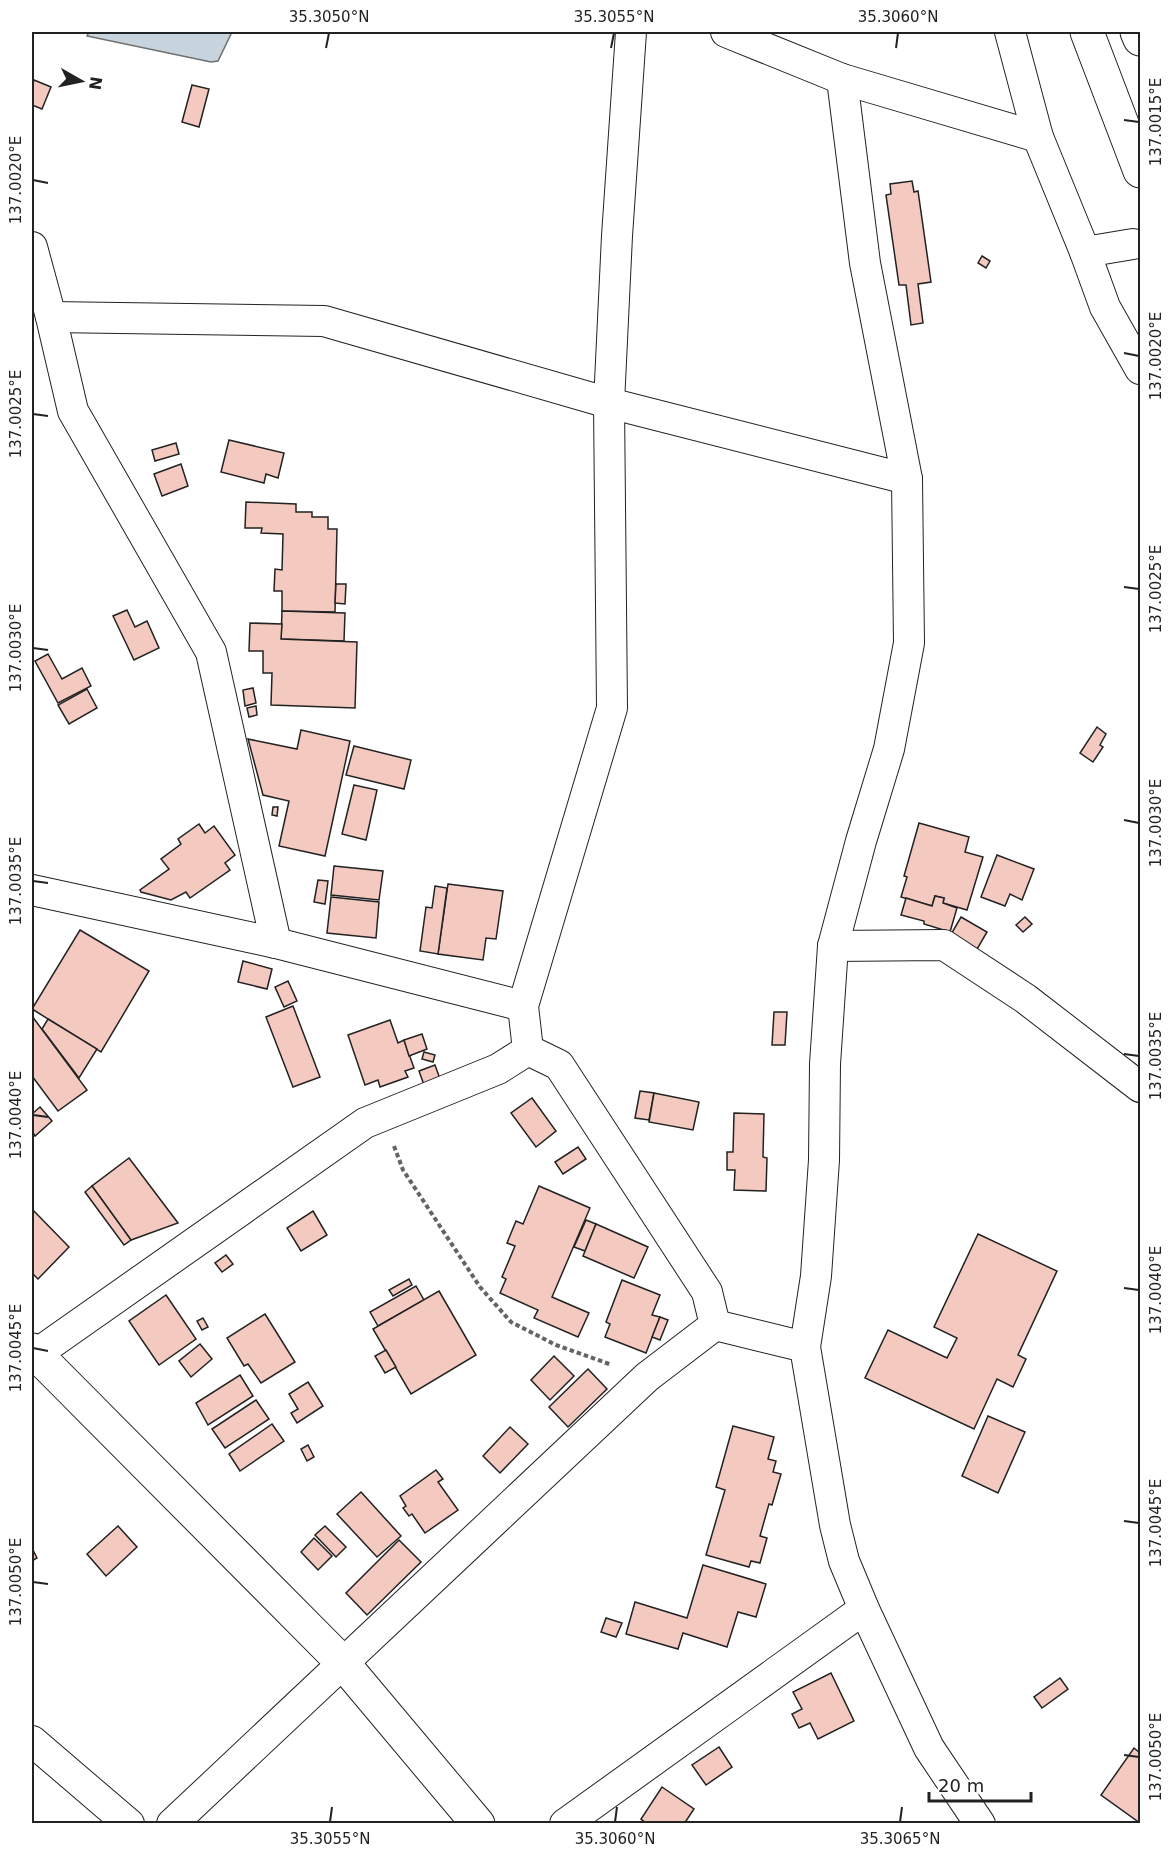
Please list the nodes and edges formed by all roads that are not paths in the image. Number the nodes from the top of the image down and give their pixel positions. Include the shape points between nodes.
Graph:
1 (631, 32) edge
2 (726, 32) edge
3 (1010, 32) edge
4 (1087, 32) edge
5 (1137, 32) edge
6 (1140, 39) edge
7 (842, 79) junction
8 (1038, 137) junction
9 (1140, 171) edge
10 (1133, 244) dead end
11 (32, 247) edge
12 (1085, 252) junction
13 (51, 317) junction
14 (1140, 369) edge
15 (609, 402) junction
16 (907, 479) junction
17 (32, 890) edge
18 (276, 944) junction
19 (833, 946) junction
20 (523, 1006) junction
21 (528, 1050) junction
22 (1140, 1087) edge
23 (715, 1325) junction
24 (805, 1347) junction
25 (33, 1354) edge
26 (864, 1609) junction
27 (342, 1662) junction
28 (32, 1741) edge
29 (129, 1824) edge
30 (172, 1824) edge
31 (478, 1824) edge
32 (565, 1824) edge
33 (980, 1824) edge

1 - 15 street
2 - 7 street
3 - 8 street
4 - 9 main road
5 - 6 main road
7 - 8 street
7 - 16 street via 865,263
8 - 12 street
10 - 12 street
11 - 13 street
12 - 14 street via 1105,307
13 - 15 street via 324,321
13 - 18 street via 73,411 211,652
15 - 16 street
15 - 20 street via 612,708
16 - 19 street via 909,644 889,750
17 - 18 street
18 - 20 street
19 - 22 street via 944,945 1026,999
19 - 24 street via 816,1276
20 - 21 street
21 - 23 street via 559,1065 707,1292
21 - 25 street via 498,1069 365,1123
23 - 24 street
23 - 27 street via 647,1377
24 - 26 street via 835,1525 844,1561
25 - 27 main road
26 - 32 street
26 - 33 street via 929,1748
27 - 30 street
27 - 31 main road
28 - 29 street

